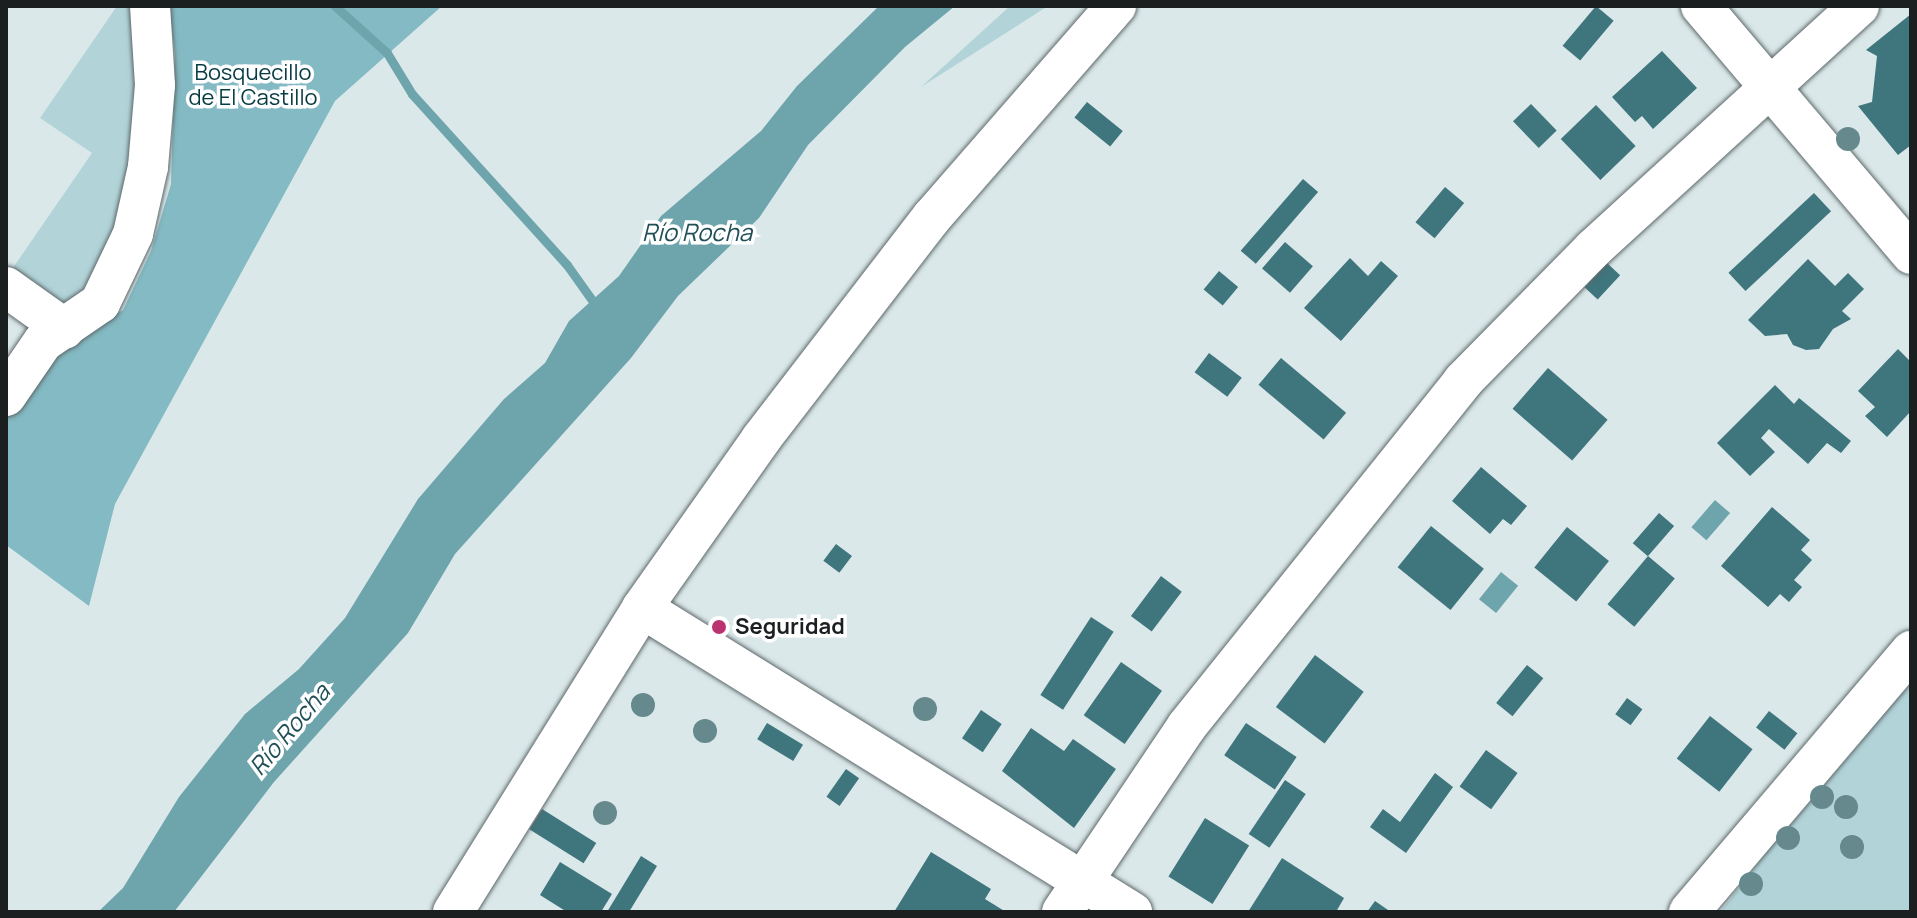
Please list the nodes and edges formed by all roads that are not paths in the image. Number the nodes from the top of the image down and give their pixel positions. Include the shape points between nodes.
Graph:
1 (150, 6) edge
2 (1116, 6) edge
3 (1701, 6) edge
4 (1859, 6) edge
5 (1772, 84) junction
6 (1911, 254) edge
7 (6, 287) edge
8 (65, 329) junction
9 (6, 396) edge
10 (642, 608) junction
11 (1911, 651) edge
12 (1072, 896) edge
13 (453, 912) edge
14 (1132, 912) edge
15 (1689, 912) edge

1 - 8 street via 154,99 148,167 133,234 100,303
2 - 10 street via 932,217 761,439
3 - 5 street
4 - 5 street
5 - 6 street
5 - 12 street via 1593,249 1463,381 1187,726
7 - 8 street
8 - 9 street via 43,342
10 - 12 street
10 - 13 street
11 - 15 street
12 - 14 street

